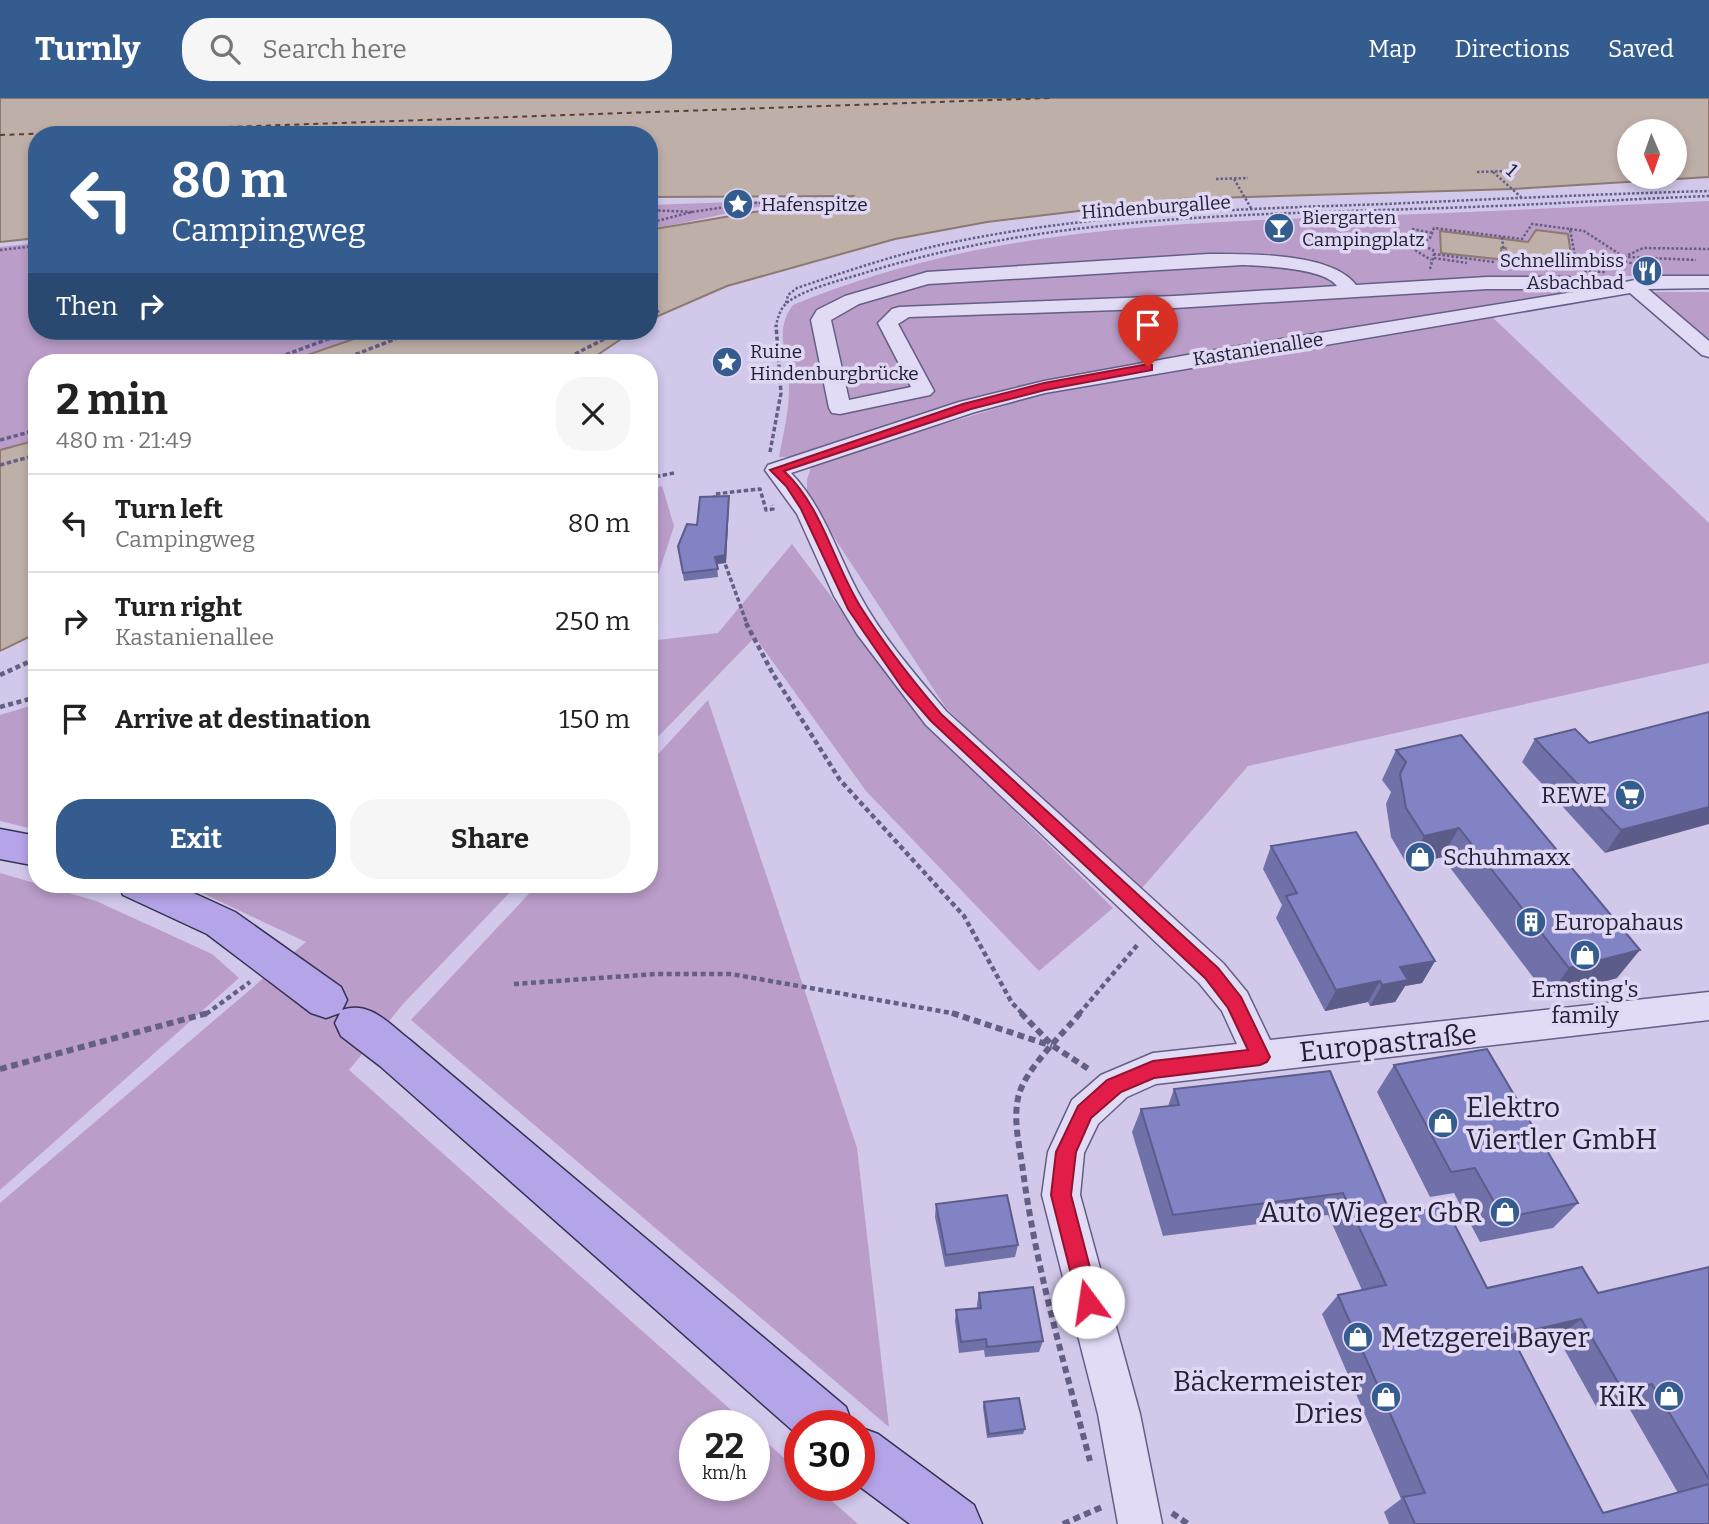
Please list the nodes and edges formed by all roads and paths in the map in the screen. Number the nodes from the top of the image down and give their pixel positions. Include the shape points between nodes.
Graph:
1 (1509, 171) dead end
2 (1493, 172) junction
3 (1477, 173) dead end
4 (1248, 178) dead end
5 (1216, 179) dead end
6 (1234, 179) junction
7 (1709, 191) edge
8 (1658, 192) junction
9 (1709, 196) edge
10 (1537, 197) junction
11 (1665, 197) junction
12 (1522, 198) junction
13 (841, 199) dead end
14 (1420, 202) junction
15 (1546, 204) junction
16 (1284, 206) junction
17 (1250, 207) junction
18 (1427, 209) junction
19 (658, 210) edge
20 (692, 212) junction
21 (1289, 213) junction
22 (1255, 214) junction
23 (1276, 214) junction
24 (658, 221) edge
25 (1286, 229) dead end
26 (1412, 229) dead end
27 (1570, 229) junction
28 (1433, 233) junction
29 (1502, 237) junction
30 (28, 247) edge
31 (1709, 249) edge
32 (0, 250) edge
33 (1415, 250) dead end
34 (1624, 257) junction
35 (1431, 260) dead end
36 (1615, 260) junction
37 (1694, 260) dead end
38 (1566, 270) dead end
39 (1578, 271) junction
40 (1644, 279) junction
41 (1709, 282) edge
42 (1538, 284) junction
43 (1350, 291) junction
44 (786, 304) junction
45 (1383, 308) dead end
46 (661, 310) dead end
47 (658, 312) edge
48 (326, 340) edge
49 (393, 340) edge
50 (602, 340) edge
51 (1709, 351) edge
52 (288, 354) edge
53 (357, 354) edge
54 (575, 354) dead end
55 (28, 432) edge
56 (0, 440) edge
57 (28, 457) edge
58 (0, 465) edge
59 (776, 470) junction
60 (674, 473) dead end
61 (658, 476) edge
62 (714, 504) edge
63 (773, 509) dead end
64 (720, 550) edge
65 (28, 662) edge
66 (0, 675) edge
67 (28, 699) edge
68 (0, 707) edge
69 (0, 844) edge
70 (28, 849) edge
71 (156, 893) edge
72 (274, 960) junction
73 (514, 984) dead end
74 (1709, 1006) edge
75 (1053, 1046) junction
76 (1260, 1057) junction
77 (0, 1069) edge
78 (1114, 1086) junction
79 (809, 1410) edge
80 (1081, 1422) dead end
81 (875, 1465) edge
82 (1093, 1471) dead end
83 (1099, 1496) dead end
84 (955, 1524) edge
85 (1063, 1524) edge
86 (1140, 1524) edge

1 - 2 path
2 - 3 path
2 - 12 path, 1
4 - 6 path
5 - 6 path
6 - 17 path
7 - 8 path
8 - 10 path
8 - 11 path
9 - 11 path, Hindenburgallee
10 - 12 path
10 - 15 path
11 - 15 path, Hindenburgallee
12 - 14 path
13 - 20 path via 752,203
14 - 16 path
14 - 18 path
15 - 18 path, Hindenburgallee
16 - 17 path
16 - 21 path
17 - 22 path
17 - 44 path via 1081,219 970,237 847,269 797,288
18 - 21 path, Hindenburgallee
19 - 20 path
20 - 24 path
21 - 23 path, Hindenburgallee
22 - 23 path, Hindenburgallee
22 - 44 path, Hindenburgallee via 1123,222 986,241 877,268
23 - 25 path
26 - 28 path
27 - 29 path via 1532,224 1521,239
27 - 34 path via 1584,231
27 - 39 path
28 - 29 path via 1434,228
28 - 29 path via 1420,244 1434,254 1506,263
30 - 32 path
31 - 34 path via 1643,248
33 - 35 path
34 - 36 path
34 - 37 path
36 - 39 path via 1601,265 1605,272
36 - 40 path via 1639,262
38 - 39 path
40 - 41 street, Kastanienallee
40 - 42 street
40 - 51 street
40 - 59 street, Kastanienallee via 1044,387 967,407
42 - 43 street
42 - 45 street
43 - 43 street via 899,313 889,319 890,331 923,391 840,408 821,320 852,300 926,278 1195,261 1288,263 1341,278
44 - 59 path via 775,334 781,395 770,448
46 - 47 path
48 - 52 path
49 - 53 path
50 - 54 path
55 - 56 path
57 - 58 path
59 - 76 street via 807,509 845,593 909,686 936,718 1211,973 1235,1003
60 - 61 path
62 - 63 path via 715,494 760,489 766,510
64 - 75 path via 746,623 840,780 964,916 1012,1003
65 - 66 path
67 - 68 path
69 - 70 main road
71 - 72 main road via 221,923
72 - 77 path via 235,996 205,1015
72 - 79 main road via 396,1053
73 - 75 path via 731,974 950,1012
74 - 76 street, Europastraße
75 - 78 path
76 - 78 street, Europastraße via 1153,1069
78 - 86 street, Europastraße via 1085,1112 1066,1152 1061,1195 1119,1414
80 - 82 path
81 - 84 main road
83 - 85 path via 1102,1509

